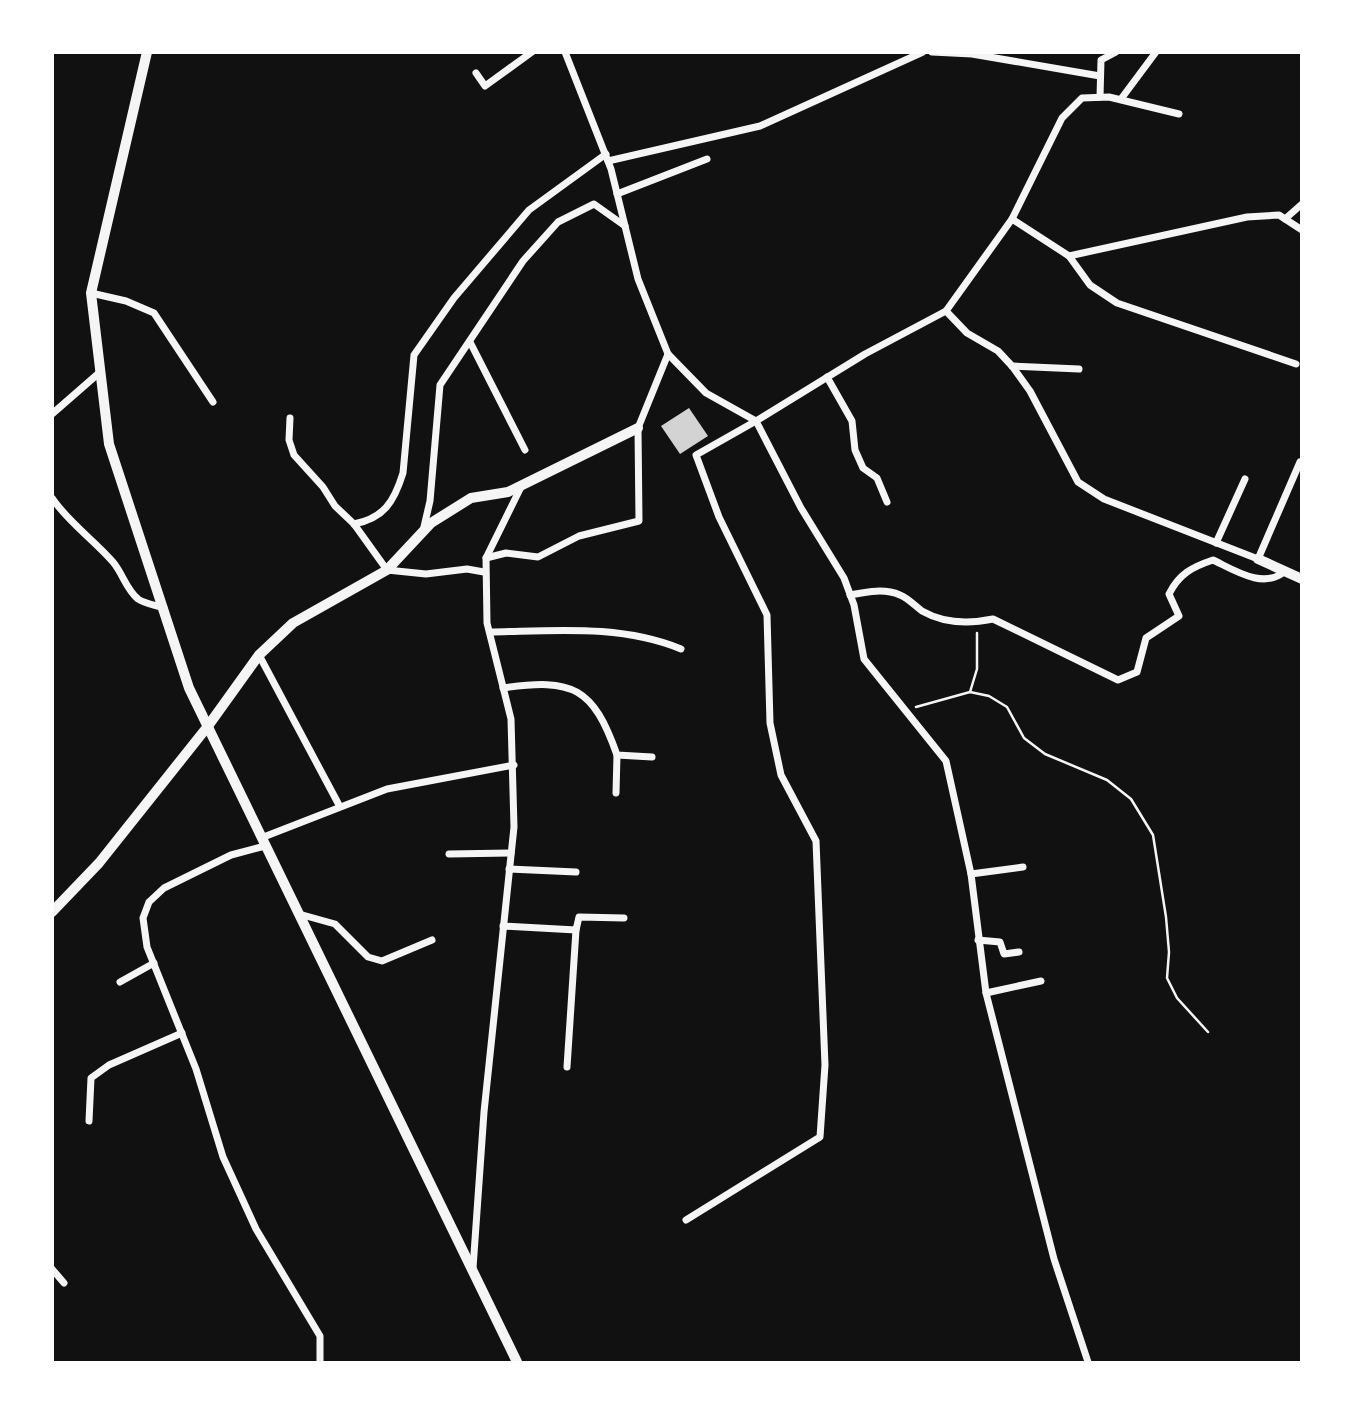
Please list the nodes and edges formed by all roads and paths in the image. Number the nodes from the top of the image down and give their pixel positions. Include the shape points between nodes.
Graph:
1 (147, 52) edge
2 (532, 52) edge
3 (565, 52) edge
4 (923, 52) edge
5 (932, 52) edge
6 (1116, 52) edge
7 (1156, 52) edge
8 (476, 73) dead end
9 (1100, 76) junction
10 (1100, 97) junction
11 (1121, 99) junction
12 (1179, 114) dead end
13 (607, 157) junction
14 (707, 159) dead end
15 (617, 194) junction
16 (1301, 204) edge
17 (1012, 219) junction
18 (1284, 219) junction
19 (625, 226) junction
20 (1301, 230) edge
21 (1069, 256) junction
22 (91, 293) junction
23 (946, 311) junction
24 (470, 342) junction
25 (668, 354) junction
26 (1296, 364) dead end
27 (1012, 366) junction
28 (1079, 369) dead end
29 (99, 373) junction
30 (827, 377) junction
31 (214, 402) dead end
32 (52, 414) edge
33 (290, 418) dead end
34 (756, 421) junction
35 (638, 428) junction
36 (525, 450) dead end
37 (1300, 462) edge
38 (1245, 479) dead end
39 (523, 485) junction
40 (52, 498) edge
41 (887, 502) dead end
42 (354, 524) junction
43 (423, 531) junction
44 (1216, 544) junction
45 (486, 558) junction
46 (1258, 559) junction
47 (387, 570) junction
48 (1285, 571) junction
49 (484, 572) junction
50 (1301, 579) edge
51 (850, 595) junction
52 (165, 608) junction
53 (978, 622) junction
54 (490, 632) junction
55 (681, 649) dead end
56 (259, 656) junction
57 (503, 688) junction
58 (970, 692) junction
59 (904, 711) junction
60 (208, 726) junction
61 (617, 755) junction
62 (652, 757) dead end
63 (514, 765) junction
64 (617, 793) dead end
65 (339, 805) junction
66 (263, 842) junction
67 (511, 853) junction
68 (449, 854) dead end
69 (1023, 867) dead end
70 (509, 869) junction
71 (576, 872) dead end
72 (971, 874) junction
73 (52, 912) edge
74 (298, 914) junction
75 (624, 918) dead end
76 (503, 926) junction
77 (576, 930) junction
78 (432, 940) dead end
79 (978, 940) junction
80 (1019, 952) dead end
81 (154, 963) junction
82 (1041, 981) dead end
83 (120, 982) dead end
84 (986, 993) junction
85 (1208, 1032) dead end
86 (182, 1033) junction
87 (567, 1067) dead end
88 (89, 1121) dead end
89 (685, 1220) dead end
90 (52, 1269) edge
91 (473, 1271) junction
92 (64, 1283) dead end
93 (320, 1363) edge
94 (517, 1363) edge
95 (1087, 1363) edge

1 - 22 street
2 - 8 street via 485,86
3 - 13 street
4 - 13 street via 760,127
5 - 9 street via 972,54
6 - 9 street via 1101,60
7 - 11 street
9 - 10 street
10 - 11 street
10 - 17 street via 1082,98 1062,118
11 - 12 street
13 - 15 street
13 - 42 street via 528,209 454,298 414,355 403,473 397,490 389,507 373,520
14 - 15 street
15 - 19 street
16 - 18 street
17 - 21 street
17 - 23 street
18 - 20 street
18 - 21 street via 1279,215 1247,217
19 - 24 street via 593,204 558,222 523,261
19 - 25 street via 638,279
21 - 26 street via 1090,285 1117,303
22 - 29 street
22 - 31 street via 154,313
23 - 27 street via 967,334 998,351
23 - 30 street
24 - 36 street
24 - 43 street via 440,385
25 - 34 street via 706,393
25 - 35 street
27 - 28 street
27 - 44 street via 1078,482 1104,499
29 - 32 street
29 - 52 street via 108,444
30 - 34 street
30 - 41 street via 852,421 855,450 863,468 877,478
33 - 42 street via 294,455
34 - 51 street
34 - 89 street via 696,455 724,529 767,615 770,723 778,762 816,841 825,1065 820,1137
35 - 39 street
35 - 45 street via 639,521 579,536 538,557 506,553
37 - 46 street
38 - 44 street
39 - 43 street via 471,498
39 - 45 street
40 - 52 street via 83,528 141,601
42 - 47 street
43 - 47 street
44 - 46 street
45 - 49 street
46 - 48 street
47 - 49 street
47 - 56 street via 293,623
48 - 50 street
48 - 53 street via 1262,580 1213,560 1194,566 1176,580 1169,594 1179,616 1146,638 1137,672 1118,680 993,619
49 - 54 street
51 - 53 street via 874,590 899,594 944,621
51 - 59 street via 864,659
52 - 60 street via 189,688
53 - 58 path via 977,670
54 - 55 street via 600,630
54 - 57 street
56 - 60 street
56 - 65 street
57 - 61 street via 539,683 571,686 595,706
57 - 63 street via 511,719
58 - 59 path
58 - 85 path via 989,696 1006,707 1024,738 1045,754 1107,780 1131,799 1153,835 1166,917 1167,978 1177,998
59 - 72 street via 946,761
60 - 66 street
60 - 73 street via 99,863
61 - 62 street
61 - 64 street
63 - 65 street via 387,789
63 - 67 street
65 - 66 street
66 - 74 street
66 - 81 street via 164,888 149,902 143,918
67 - 68 street
67 - 70 street
69 - 72 street
70 - 71 street
70 - 76 street
72 - 79 street
74 - 78 street via 335,924 368,957 382,961
74 - 91 street
75 - 77 street via 579,917
76 - 77 street
76 - 91 street
77 - 87 street
79 - 80 street via 1000,942 1003,954
79 - 84 street
81 - 83 street
81 - 86 street
82 - 84 street
84 - 95 street via 1054,1259
86 - 88 street via 109,1065 91,1078
86 - 93 street via 223,1157 256,1229 320,1336
90 - 92 street
91 - 94 street

